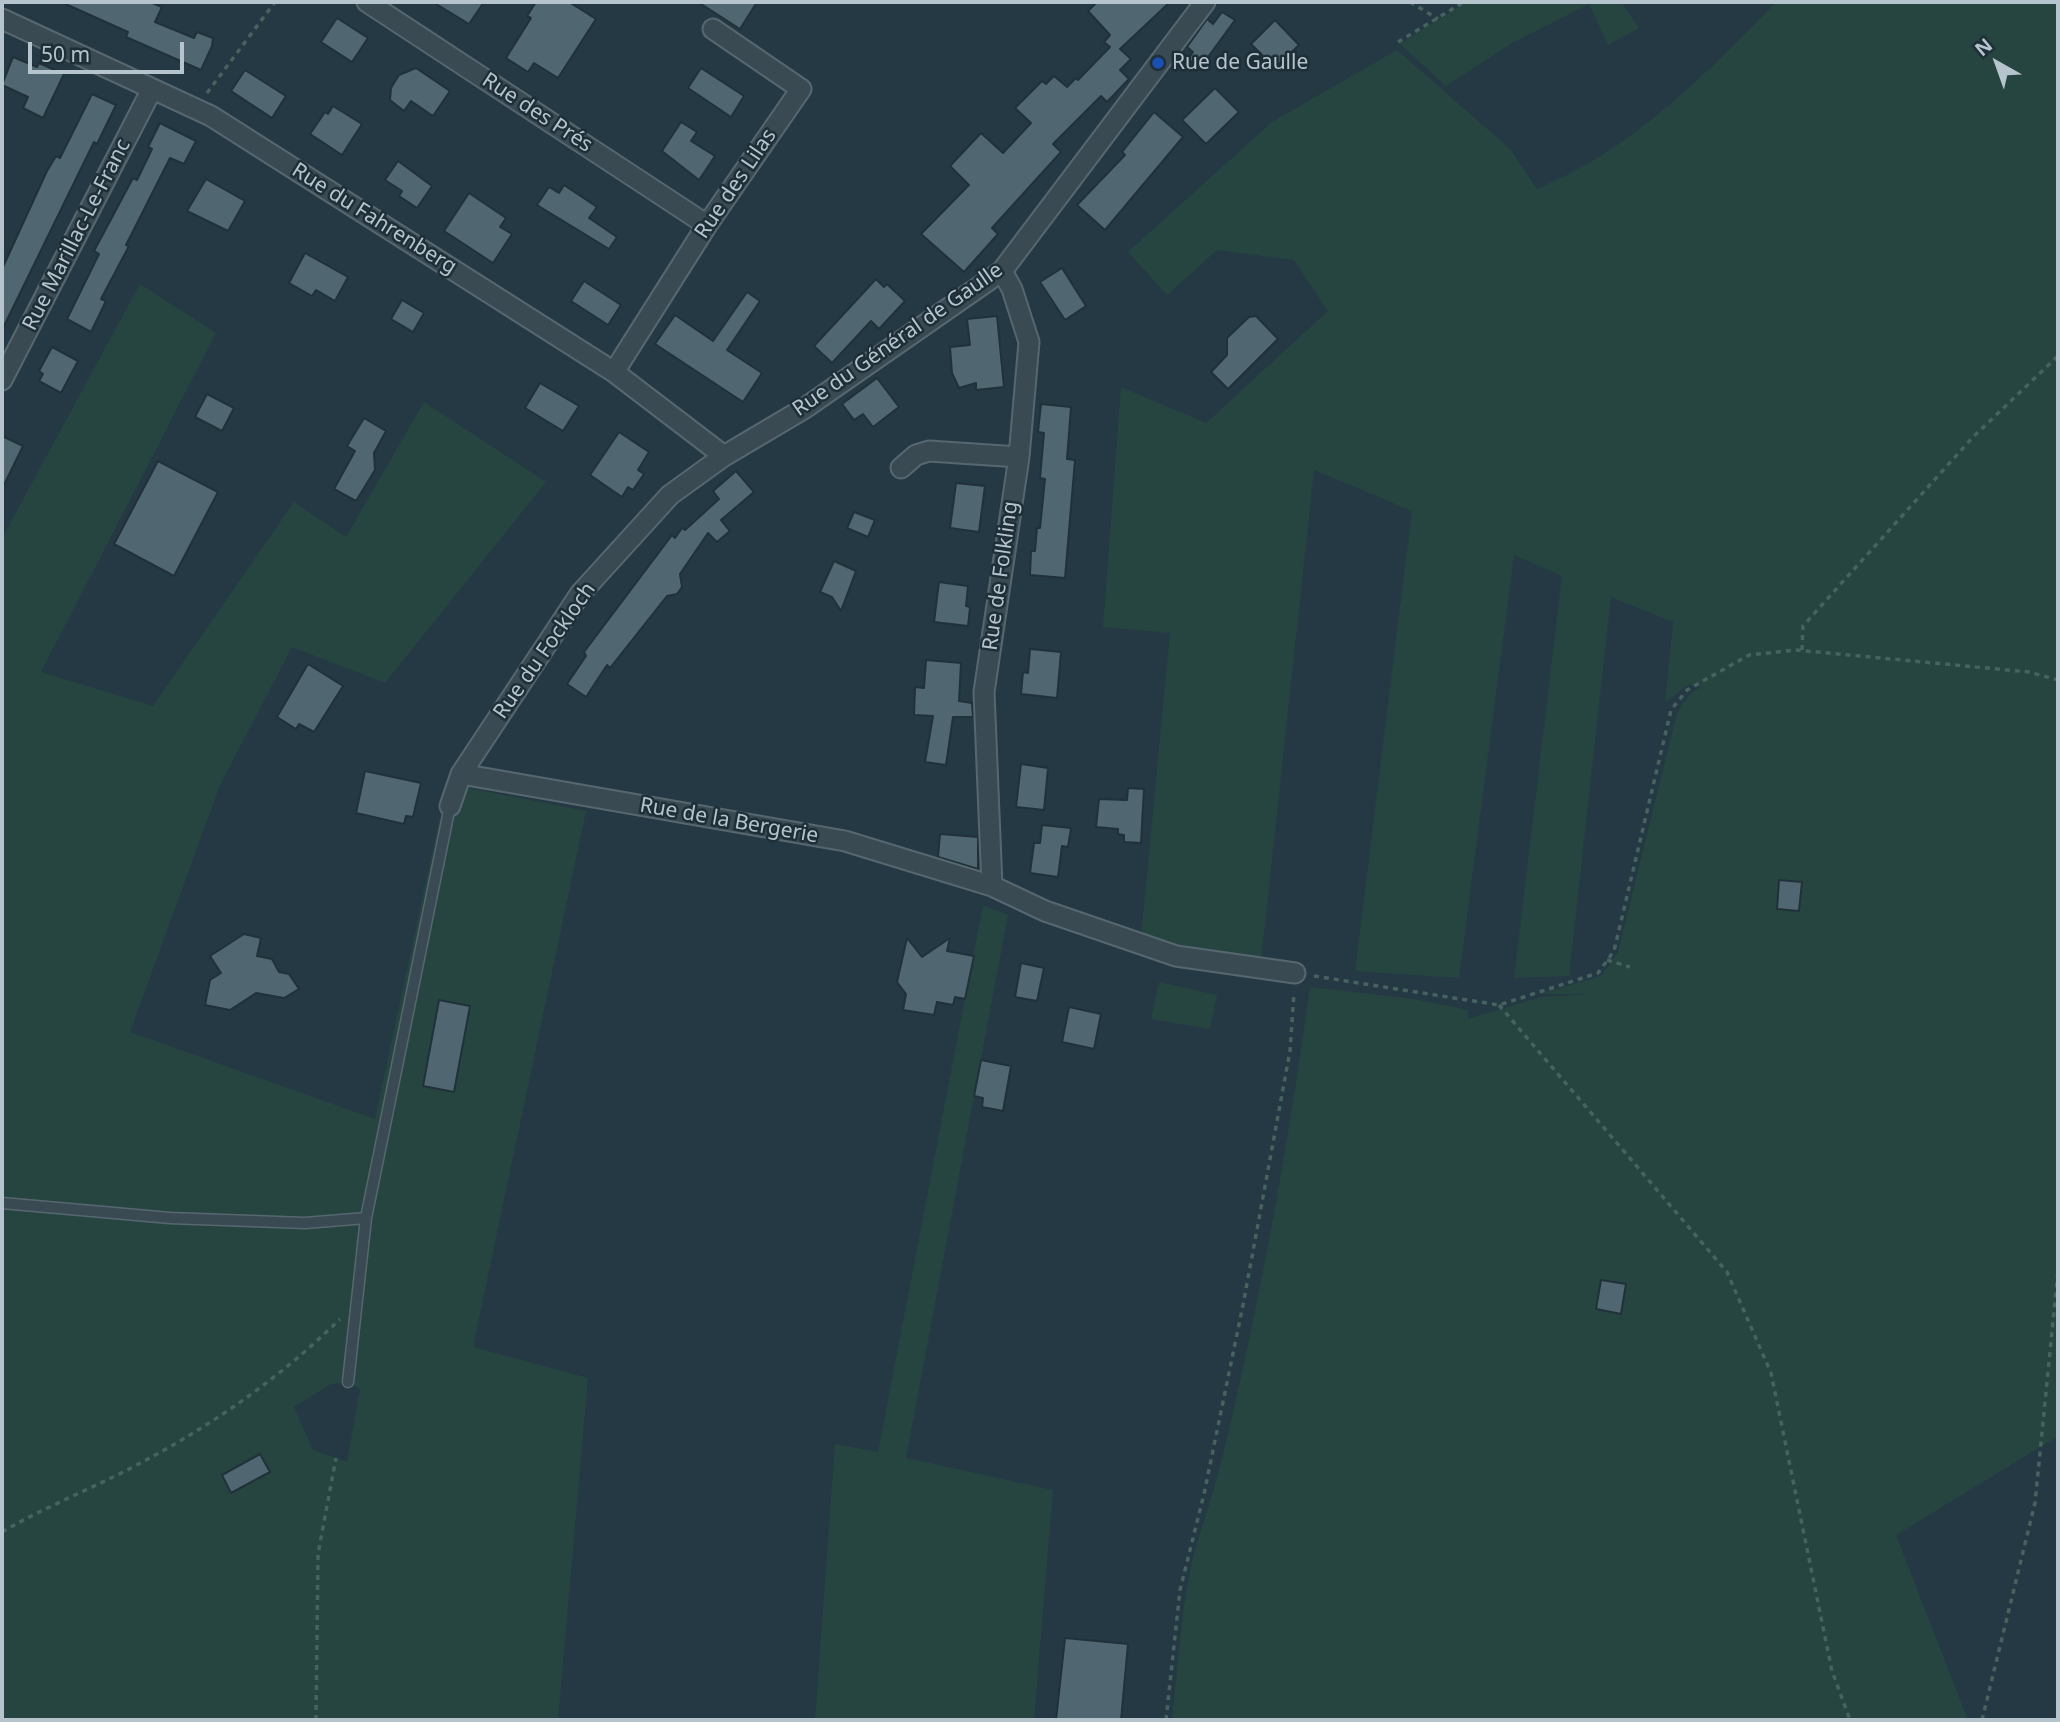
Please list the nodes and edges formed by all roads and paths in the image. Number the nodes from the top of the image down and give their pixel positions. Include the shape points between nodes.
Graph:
1 (275, 2) edge
2 (367, 2) edge
3 (1205, 2) edge
4 (1410, 2) edge
5 (1464, 2) edge
6 (2, 19) edge
7 (1438, 19) junction
8 (713, 29) dead end
9 (1398, 42) dead end
10 (152, 89) junction
11 (195, 108) junction
12 (707, 225) junction
13 (1002, 271) junction
14 (2058, 356) edge
15 (614, 372) junction
16 (2, 380) edge
17 (724, 456) junction
18 (1019, 457) junction
19 (901, 468) dead end
20 (1802, 650) junction
21 (2058, 680) edge
22 (461, 774) junction
23 (450, 806) joint
24 (992, 886) junction
25 (1607, 960) junction
26 (1630, 967) dead end
27 (1295, 973) junction
28 (1499, 1005) junction
29 (2, 1203) edge
30 (366, 1218) junction
31 (2058, 1271) edge
32 (357, 1303) junction
33 (348, 1382) dead end
34 (336, 1458) dead end
35 (2, 1532) edge
36 (316, 1720) edge
37 (1166, 1720) edge
38 (1850, 1720) edge
39 (1982, 1720) edge

1 - 11 path
2 - 12 street, Rue des Prés
3 - 13 street, Rue du Général de Gaulle
4 - 7 path
5 - 7 path
6 - 10 street, Rue du Fahrenberg
7 - 9 path
8 - 12 street, Rue des Lilas via 801,89
10 - 11 street, Rue du Fahrenberg
10 - 16 street, Rue Marillac-Le-Franc
11 - 15 street, Rue du Fahrenberg
12 - 15 street, Rue des Lilas
13 - 17 street, Rue du Général de Gaulle via 805,408
13 - 18 street, Rue de Folkling via 1029,342
14 - 20 path via 1973,437 1803,626
15 - 17 street, Rue du Fahrenberg
17 - 22 street, Rue du Fockloch via 670,495 580,594
18 - 19 street via 929,451
18 - 24 street, Rue de Folkling via 984,692
20 - 21 path via 2029,672
20 - 25 path via 1749,655 1687,690 1671,710 1614,951
22 - 23 street, Rue du Fockloch
22 - 24 street, Rue de la Bergerie via 845,841
23 - 30 lane
24 - 27 street, Rue de la Bergerie via 1045,911 1176,956
25 - 26 path
25 - 28 path via 1598,974
27 - 28 path
27 - 37 path via 1290,1051 1213,1454 1180,1590
28 - 38 path via 1727,1272 1771,1373 1832,1671
29 - 30 lane via 170,1218 305,1223
30 - 32 lane
31 - 39 path via 2035,1503
32 - 33 lane
32 - 35 path via 297,1362 240,1403 148,1459
34 - 36 path via 318,1554

